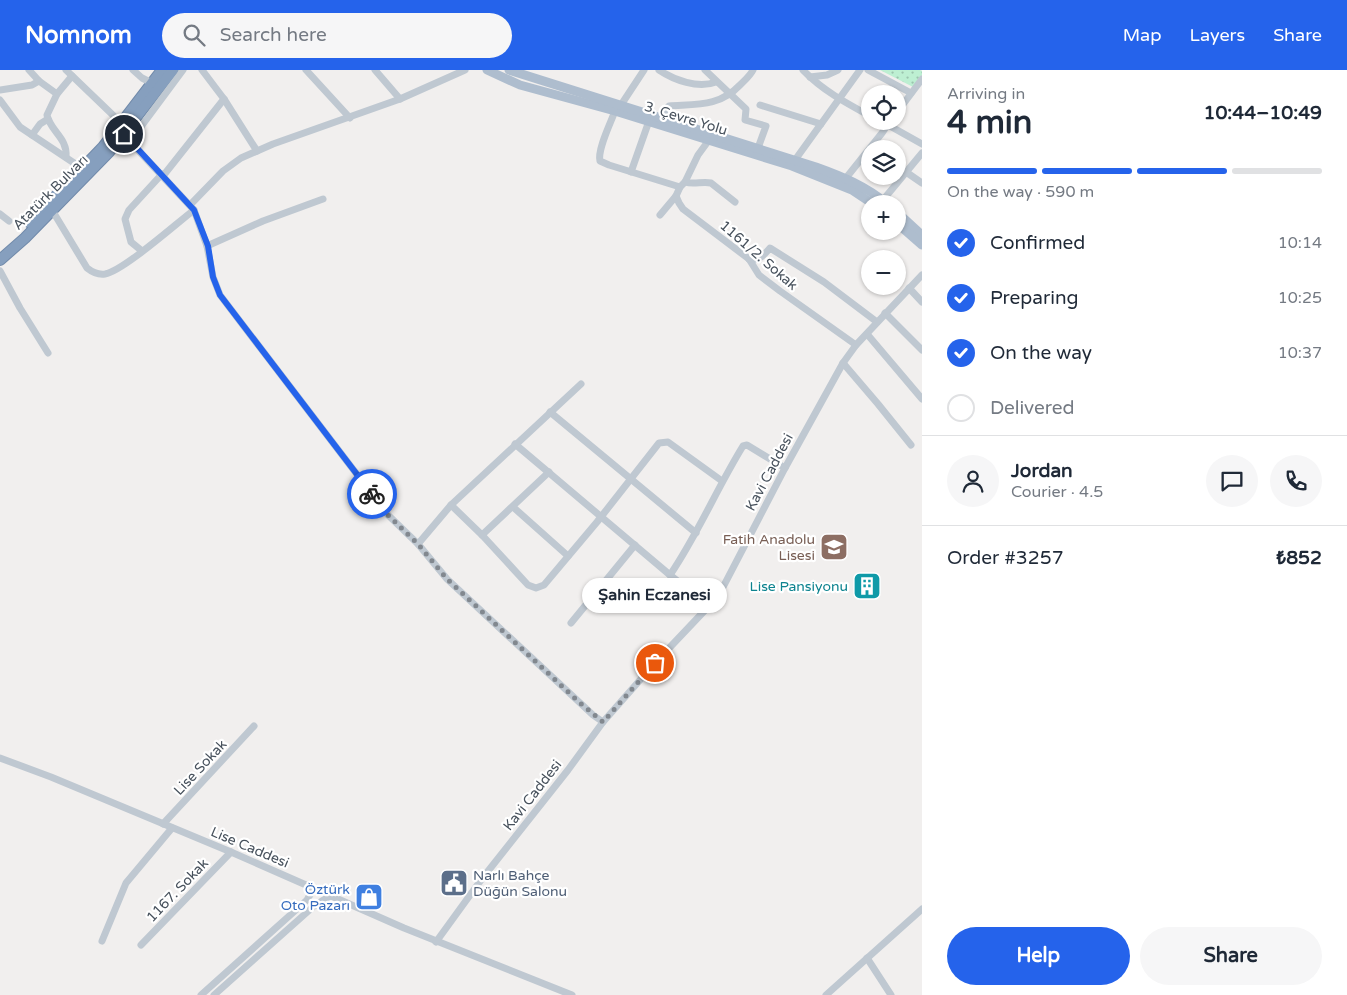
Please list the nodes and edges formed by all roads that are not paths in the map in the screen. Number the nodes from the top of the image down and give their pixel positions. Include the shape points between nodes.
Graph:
1 (29, 70) edge
2 (66, 70) edge
3 (132, 70) edge
4 (162, 70) edge
5 (173, 70) edge
6 (183, 70) edge
7 (202, 70) edge
8 (306, 70) edge
9 (376, 70) edge
10 (465, 70) edge
11 (487, 70) edge
12 (509, 70) edge
13 (644, 70) edge
14 (659, 70) edge
15 (753, 70) edge
16 (804, 70) edge
17 (838, 70) edge
18 (860, 70) edge
19 (868, 70) edge
20 (708, 71) edge
21 (526, 73) edge
22 (72, 76) junction
23 (810, 77) junction
24 (922, 79) edge
25 (39, 81) junction
26 (716, 82) junction
27 (152, 83) junction
28 (0, 90) edge
29 (911, 93) junction
30 (57, 94) junction
31 (730, 95) junction
32 (224, 99) junction
33 (400, 99) junction
34 (0, 100) edge
35 (840, 100) junction
36 (906, 100) edge
37 (760, 105) dead end
38 (618, 108) junction
39 (861, 111) edge
40 (48, 118) junction
41 (350, 118) junction
42 (663, 118) junction
43 (650, 121) junction
44 (123, 122) junction
45 (821, 124) junction
46 (883, 130) edge
47 (899, 130) edge
48 (32, 135) junction
49 (126, 136) junction
50 (709, 140) junction
51 (922, 144) edge
52 (758, 148) junction
53 (257, 151) junction
54 (922, 153) edge
55 (66, 157) junction
56 (795, 160) junction
57 (83, 169) junction
58 (631, 172) junction
59 (906, 172) joint
60 (162, 175) junction
61 (846, 178) junction
62 (922, 184) edge
63 (682, 185) junction
64 (874, 195) edge
65 (676, 196) junction
66 (861, 196) edge
67 (322, 198) dead end
68 (735, 202) dead end
69 (192, 207) junction
70 (52, 210) junction
71 (0, 214) edge
72 (660, 215) dead end
73 (906, 220) edge
74 (9, 222) dead end
75 (906, 231) edge
76 (922, 235) edge
77 (922, 245) edge
78 (208, 246) junction
79 (0, 251) edge
80 (142, 251) junction
81 (749, 258) junction
82 (0, 260) edge
83 (0, 271) edge
84 (922, 275) edge
85 (909, 288) junction
86 (922, 302) edge
87 (885, 313) junction
88 (877, 322) junction
89 (866, 334) junction
90 (856, 345) junction
91 (922, 350) edge
92 (48, 353) dead end
93 (843, 363) junction
94 (581, 384) dead end
95 (922, 399) edge
96 (550, 412) junction
97 (515, 444) junction
98 (911, 445) dead end
99 (785, 468) junction
100 (549, 472) junction
101 (630, 478) junction
102 (722, 481) junction
103 (451, 506) junction
104 (513, 507) junction
105 (600, 516) junction
106 (696, 533) junction
107 (482, 535) junction
108 (418, 544) junction
109 (635, 545) junction
110 (568, 556) junction
111 (670, 575) junction
112 (709, 606) junction
113 (571, 623) dead end
114 (603, 722) junction
115 (254, 726) dead end
116 (0, 758) edge
117 (163, 824) junction
118 (172, 828) junction
119 (231, 852) junction
120 (311, 887) junction
121 (330, 896) junction
122 (922, 909) edge
123 (102, 940) dead end
124 (436, 942) junction
125 (141, 945) dead end
126 (867, 958) junction
127 (201, 995) edge
128 (214, 995) edge
129 (572, 995) edge
130 (826, 995) edge
131 (891, 995) edge

1 - 25 street
2 - 22 street
3 - 27 street
4 - 27 highway, Atatürk Bulvarı
5 - 49 highway, Atatürk Bulvarı
6 - 49 street via 140,128
7 - 32 street
8 - 41 street
9 - 33 street
10 - 33 street
11 - 38 main road, 3. Çevre Yolu via 520,85
12 - 21 main road, 3. Çevre Yolu
13 - 38 street
14 - 26 street via 698,85
15 - 31 street
16 - 23 street
17 - 23 street
18 - 35 street
19 - 29 street
20 - 26 street
21 - 38 main road, 3. Çevre Yolu
22 - 30 street
22 - 44 street
23 - 35 street
24 - 29 street
25 - 28 street
25 - 30 street
26 - 31 street
27 - 44 highway, Atatürk Bulvarı
29 - 36 street
30 - 40 street
31 - 42 street via 704,104 669,106
31 - 52 street via 746,109 745,120 766,126
32 - 53 street
32 - 60 street
33 - 41 street
34 - 48 street via 20,127
35 - 39 street
35 - 45 street
37 - 45 street
38 - 42 main road, 3. Çevre Yolu
38 - 43 main road, 3. Çevre Yolu
38 - 58 street via 599,157 600,161
40 - 48 street
40 - 55 street via 63,141
41 - 53 street
42 - 52 main road, 3. Çevre Yolu
43 - 50 main road, 3. Çevre Yolu
43 - 58 street
44 - 57 highway, Atatürk Bulvarı
45 - 56 street
46 - 61 street
47 - 51 street
48 - 55 street
49 - 60 street
49 - 70 highway, Atatürk Bulvarı
50 - 63 street
50 - 66 main road, 3. Çevre Yolu via 792,166
52 - 56 main road, 3. Çevre Yolu
53 - 69 street via 231,164
54 - 59 street
55 - 57 street
56 - 61 main road, 3. Çevre Yolu
57 - 79 highway, Atatürk Bulvarı
58 - 63 street
59 - 62 street
60 - 69 street
60 - 80 street via 129,210 125,219 131,242
61 - 64 main road, 3. Çevre Yolu
63 - 65 street
63 - 68 street via 707,182
65 - 72 street
65 - 81 street, 1161/2. Sokak via 683,209
67 - 78 street
69 - 78 street
69 - 80 street
70 - 80 street via 87,268 93,272 110,272
70 - 82 highway, Atatürk Bulvarı
71 - 74 street
73 - 76 main road
75 - 77 main road
78 - 108 street via 213,277 220,295 388,515
81 - 88 street via 761,258 770,248 824,282
81 - 90 street, 1161/2. Sokak via 759,275
83 - 92 street
84 - 85 street, Kavi Caddesi
85 - 86 street
85 - 87 street, Kavi Caddesi
87 - 88 street, Kavi Caddesi
87 - 91 street
88 - 89 street, Kavi Caddesi
89 - 90 street, Kavi Caddesi
89 - 95 street
90 - 93 street, Kavi Caddesi
93 - 98 street
93 - 99 street, Kavi Caddesi
94 - 96 street
96 - 97 street
96 - 101 street
97 - 100 street
97 - 103 street
99 - 102 street via 747,445 743,446
99 - 112 street, Kavi Caddesi via 727,581
100 - 104 street
100 - 105 street
101 - 102 street via 657,445 665,441
101 - 105 street
101 - 106 street
102 - 106 street
103 - 107 street
103 - 108 street
104 - 107 street
104 - 110 street
105 - 109 street
105 - 110 street
106 - 111 street
107 - 110 street via 532,587 544,585
108 - 114 street via 447,579 481,612
109 - 111 street
109 - 113 street
111 - 112 street
112 - 114 street, Kavi Caddesi
114 - 124 street, Kavi Caddesi
115 - 117 street, Lise Sokak
116 - 117 street, Lise Caddesi
117 - 118 street, Lise Caddesi
118 - 119 street, Lise Caddesi
118 - 123 street via 126,883
119 - 120 street, Lise Caddesi
119 - 125 street, 1167. Sokak
120 - 121 street, Lise Caddesi
120 - 127 street via 307,900
121 - 124 street, Lise Caddesi
121 - 128 street via 314,906
122 - 126 street
124 - 129 street, Lise Caddesi
126 - 130 street
126 - 131 street

